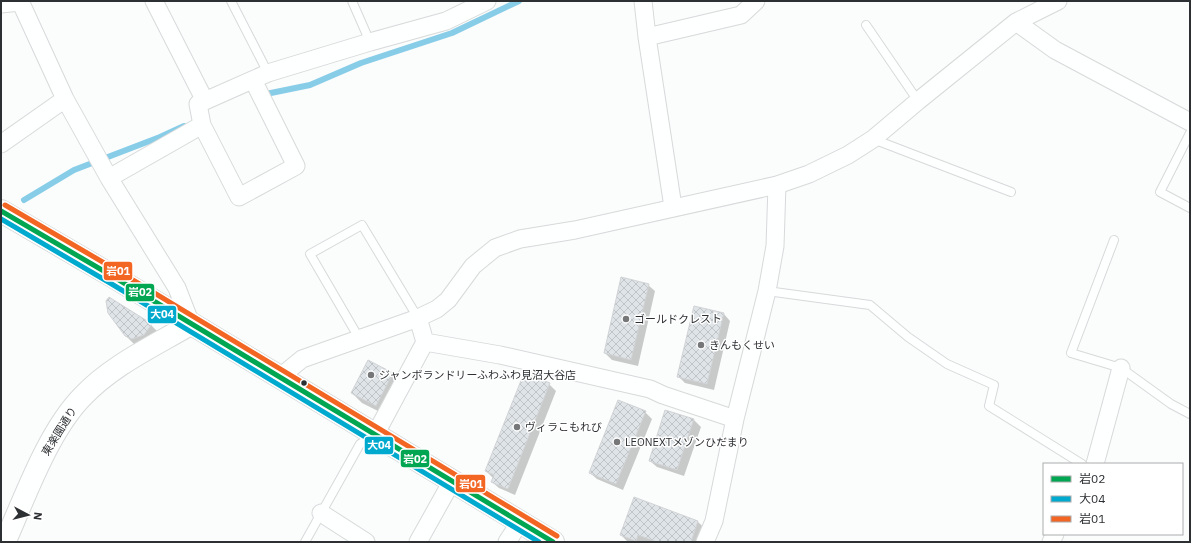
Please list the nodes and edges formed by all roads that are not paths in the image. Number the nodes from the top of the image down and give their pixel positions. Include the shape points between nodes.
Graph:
1 (20, 1) edge
2 (154, 1) edge
3 (231, 1) edge
4 (352, 1) edge
5 (486, 1) edge
6 (643, 1) edge
7 (756, 1) edge
8 (1028, 1) edge
9 (1058, 1) edge
10 (1, 4) edge
11 (1016, 22) junction
12 (866, 25) dead end
13 (647, 37) junction
14 (370, 42) junction
15 (268, 73) junction
16 (252, 80) junction
17 (65, 99) junction
18 (205, 101) junction
19 (918, 101) junction
20 (1190, 122) edge
21 (202, 125) junction
22 (1190, 134) edge
23 (873, 139) junction
24 (1, 144) edge
25 (102, 166) junction
26 (777, 185) junction
27 (1011, 192) dead end
28 (673, 207) junction
29 (1190, 208) edge
30 (1, 211) edge
31 (1114, 240) dead end
32 (767, 291) junction
33 (418, 318) junction
34 (191, 324) junction
35 (359, 338) junction
36 (425, 342) junction
37 (1121, 368) junction
38 (280, 377) junction
39 (1190, 414) edge
40 (734, 419) junction
41 (375, 435) junction
42 (1080, 463) edge
43 (1095, 463) edge
44 (452, 481) junction
45 (321, 513) junction
46 (520, 522) junction
47 (5, 542) edge
48 (305, 542) edge
49 (366, 542) edge
50 (418, 542) edge
51 (507, 542) edge
52 (553, 542) edge
53 (705, 542) edge

1 - 10 street
1 - 17 street
2 - 18 street
3 - 15 lane
4 - 14 lane
5 - 14 street via 446,21
6 - 13 street
7 - 13 street via 741,15
8 - 11 street
9 - 11 street
11 - 19 street
11 - 20 street via 1054,50
12 - 19 lane
13 - 28 street
14 - 15 street
15 - 16 street
16 - 18 street
16 - 21 street via 296,166 238,197
17 - 24 street
17 - 25 street
18 - 21 street via 198,104
19 - 23 street
21 - 25 street
22 - 29 lane via 1160,192
23 - 26 street via 809,174
23 - 27 lane
25 - 34 street via 177,288
26 - 28 street
26 - 32 street via 776,246
28 - 33 street via 575,230 520,239 495,248 473,266 448,300 437,309
30 - 34 main road
31 - 37 lane via 1071,353
32 - 40 street
32 - 42 lane via 870,305 908,337 947,364 994,385 989,406
33 - 35 street
33 - 35 lane via 362,225 310,254
33 - 36 street
34 - 38 main road
34 - 47 street, 東楽園通り via 126,362 81,397 62,422 42,458
35 - 38 street via 302,359
36 - 40 street via 500,355 650,389
36 - 41 street
37 - 39 lane via 1171,404
37 - 43 street
38 - 41 main road
40 - 53 street via 714,521
41 - 44 main road
41 - 45 lane via 360,444
44 - 46 main road
44 - 50 street
45 - 48 lane
45 - 49 street
46 - 51 street
46 - 52 main road

